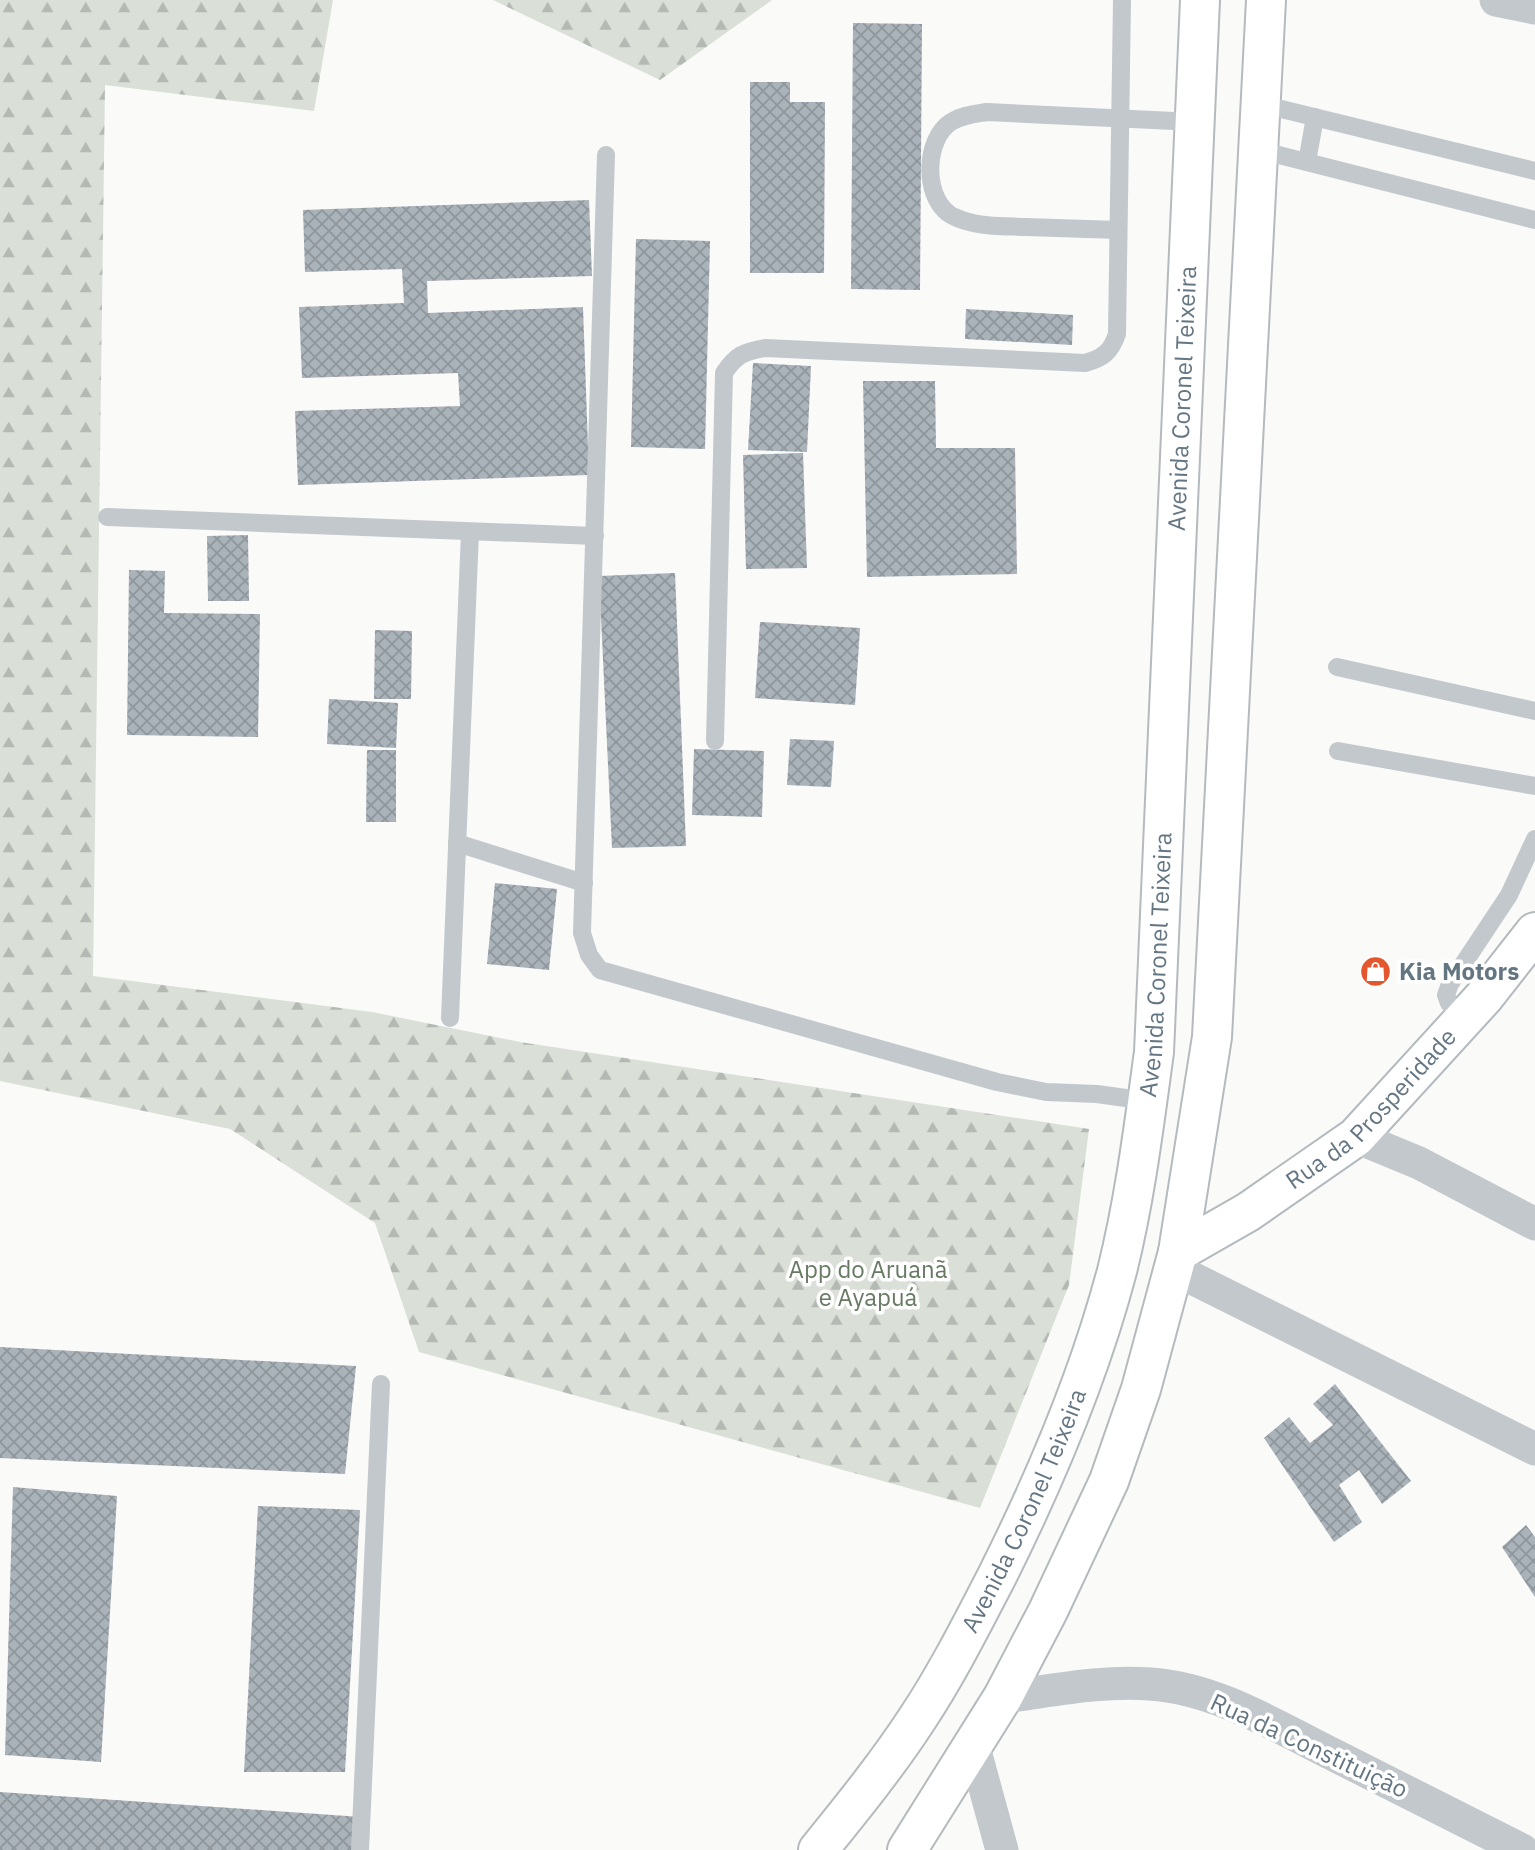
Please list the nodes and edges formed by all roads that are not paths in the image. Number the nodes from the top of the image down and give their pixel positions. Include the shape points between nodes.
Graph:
1 (1122, 0) edge
2 (1200, 0) edge
3 (1266, 0) edge
4 (1496, 0) edge
5 (1535, 8) edge
6 (1261, 104) junction
7 (1315, 117) junction
8 (1120, 119) junction
9 (1195, 122) junction
10 (1259, 150) junction
11 (606, 155) dead end
12 (1307, 162) junction
13 (1535, 171) edge
14 (1535, 220) edge
15 (1118, 230) junction
16 (107, 517) dead end
17 (470, 532) junction
18 (595, 537) junction
19 (1337, 667) dead end
20 (1535, 711) edge
21 (715, 741) dead end
22 (1338, 751) dead end
23 (1535, 786) edge
24 (1535, 839) edge
25 (457, 843) junction
26 (584, 883) junction
27 (1535, 932) edge
28 (1465, 1017) junction
29 (450, 1018) dead end
30 (1147, 1101) junction
31 (1356, 1137) junction
32 (1535, 1224) edge
33 (1176, 1261) junction
34 (381, 1384) dead end
35 (1535, 1449) edge
36 (1003, 1697) junction
37 (973, 1744) junction
38 (360, 1850) edge
39 (818, 1850) edge
40 (906, 1850) edge
41 (1002, 1850) edge
42 (1522, 1850) edge

1 - 8 lane
2 - 9 main road, Avenida Coronel Teixeira
3 - 6 main road
4 - 5 street
6 - 7 lane
6 - 10 main road
7 - 12 lane
7 - 13 lane
8 - 9 lane
8 - 15 lane
8 - 15 lane via 969,114 937,135 930,173 935,195 947,213 965,220 986,225
9 - 30 main road, Avenida Coronel Teixeira via 1154,1038
10 - 12 lane
10 - 33 main road via 1212,1037
11 - 18 lane
12 - 14 lane
15 - 21 lane via 1116,334 1112,348 1101,358 1085,363 765,348 734,358 724,373 722,391
16 - 17 lane
17 - 18 lane
17 - 25 lane
18 - 26 lane
19 - 20 lane
22 - 23 lane
24 - 28 lane via 1509,895 1450,984 1449,1003
25 - 26 lane
25 - 29 lane
26 - 30 lane via 582,933 600,970 997,1082 1046,1092
27 - 28 main road, Rua da Prosperidade
28 - 31 main road, Rua da Prosperidade
30 - 39 main road, Avenida Coronel Teixeira via 1136,1184 1116,1272 1077,1399 1034,1504 918,1718
31 - 32 street via 1419,1163
31 - 33 main road, Rua da Prosperidade
33 - 35 street
33 - 36 main road via 1110,1481
34 - 38 lane
36 - 37 main road
36 - 42 street, Rua da Constituição via 1113,1684 1188,1690 1272,1724
37 - 40 main road
37 - 41 street

